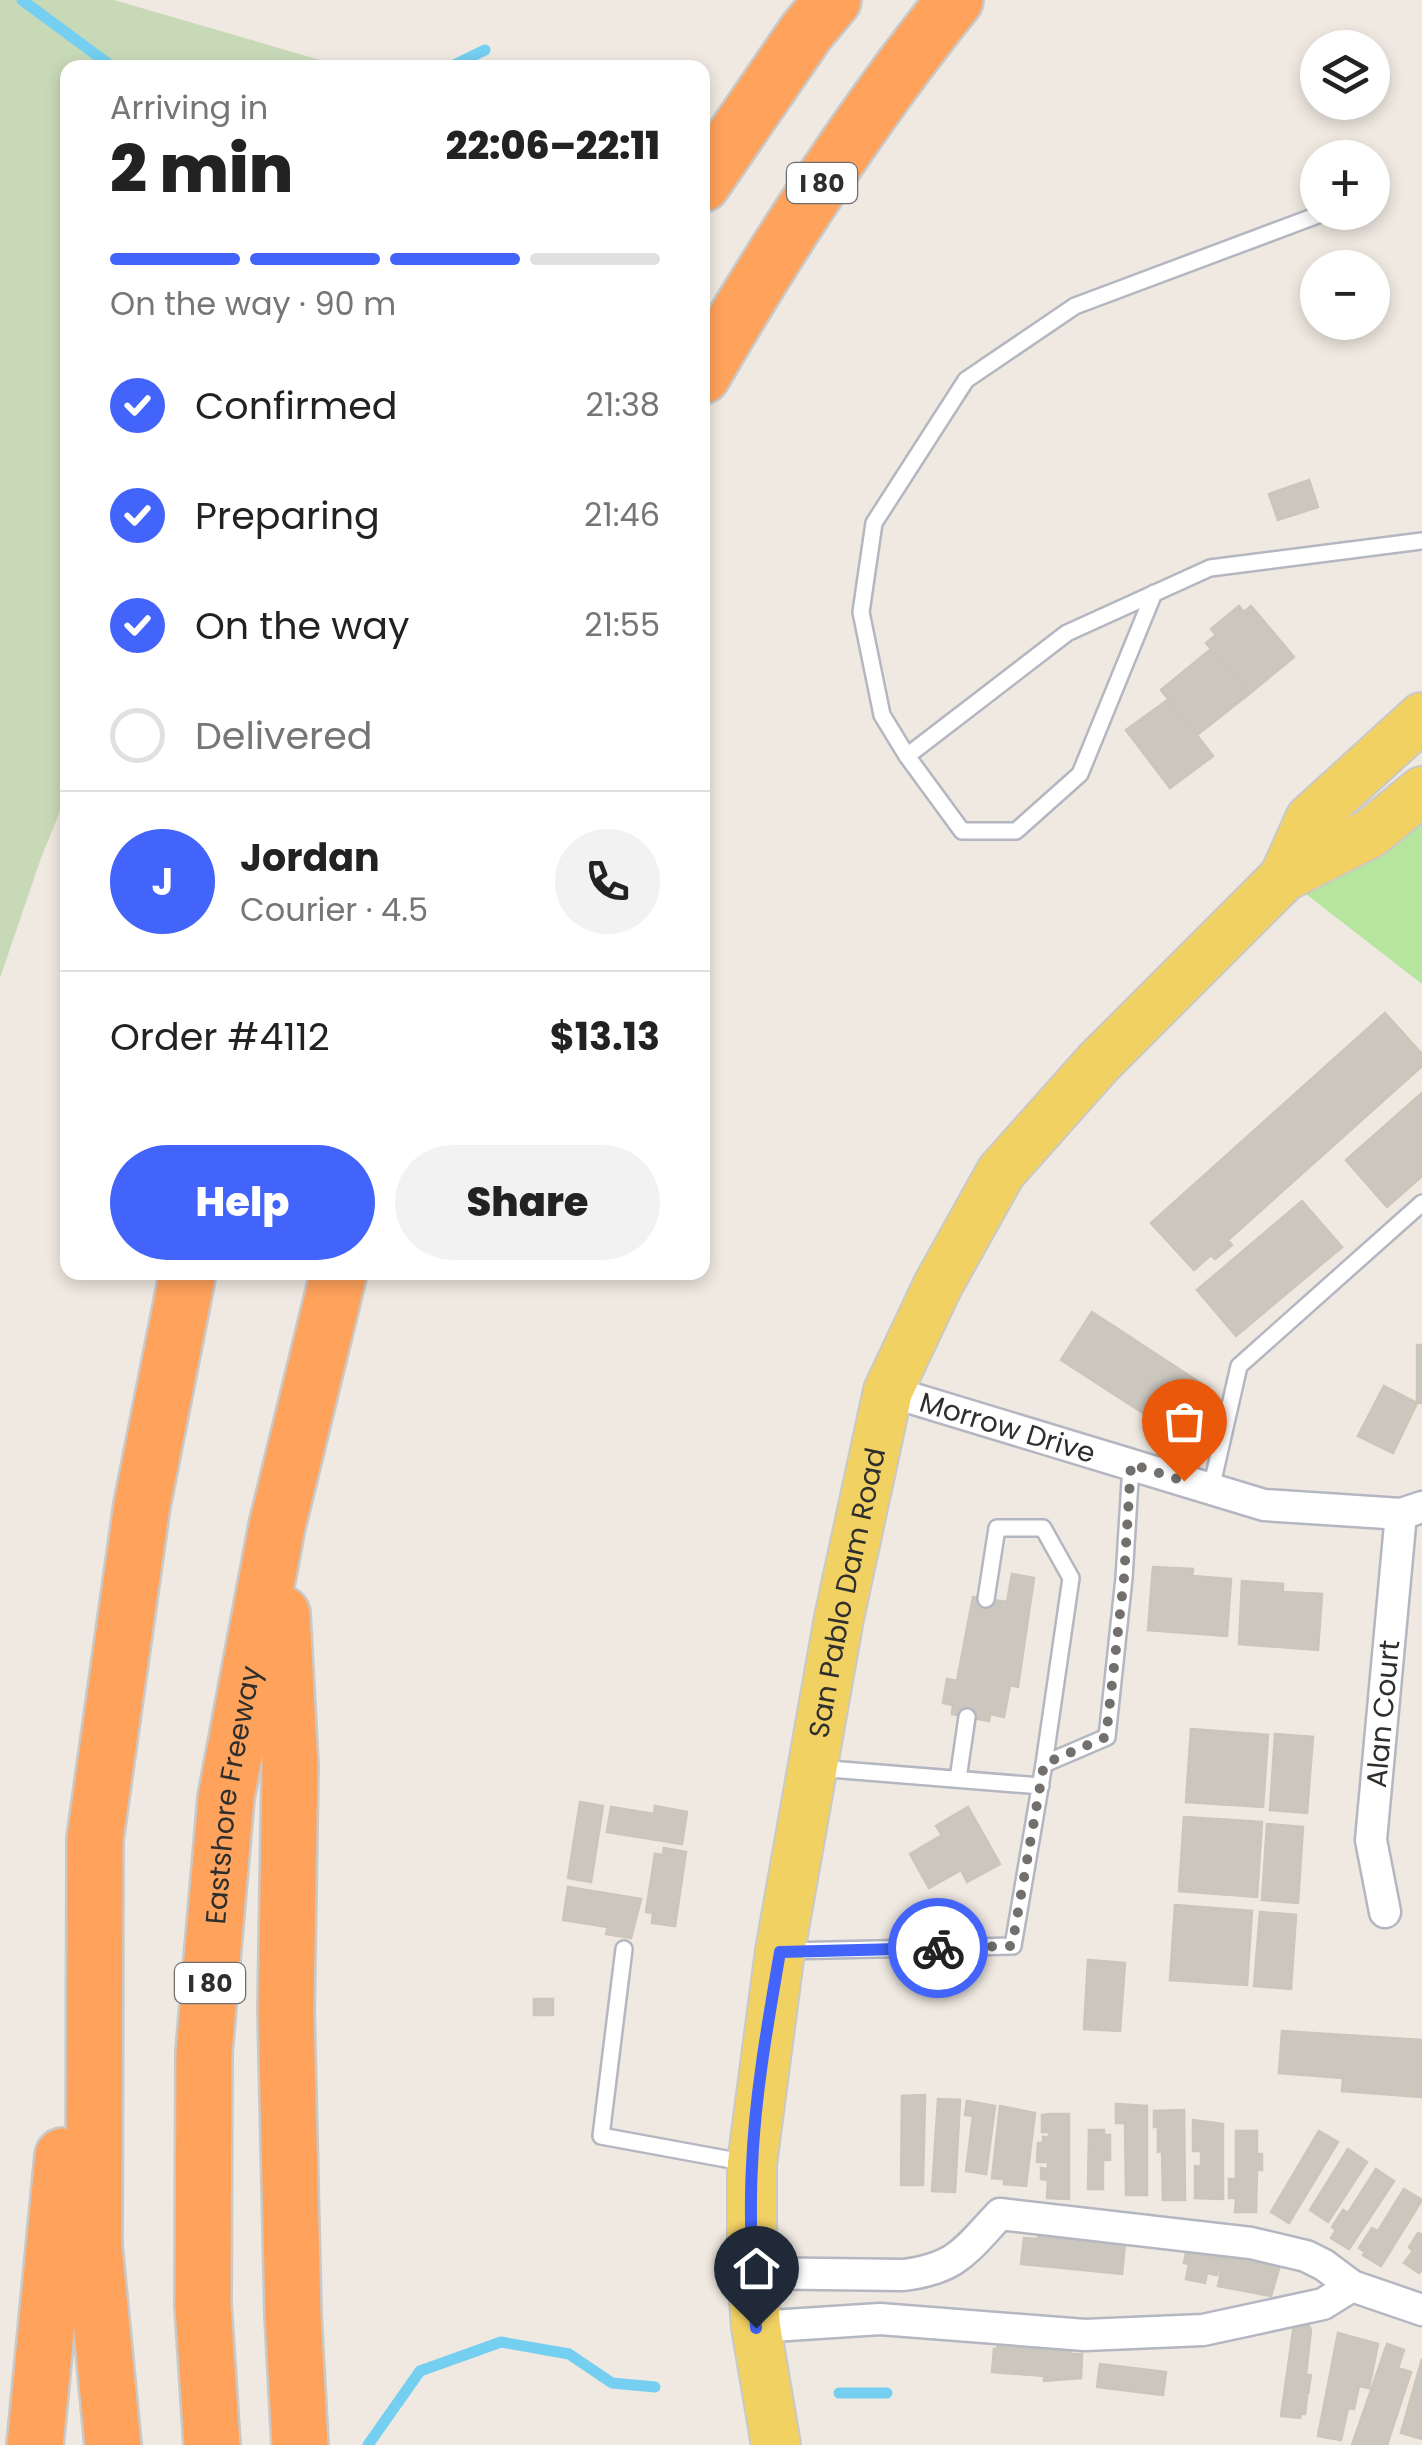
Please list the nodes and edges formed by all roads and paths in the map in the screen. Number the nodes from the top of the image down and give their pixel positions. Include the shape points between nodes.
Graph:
1 (832, 0) edge
2 (955, 0) edge
3 (710, 172) edge
4 (1300, 222) edge
5 (710, 362) edge
6 (1422, 541) edge
7 (1154, 594) junction
8 (1422, 717) edge
9 (907, 756) junction
10 (1422, 791) edge
11 (1284, 877) junction
12 (1422, 1202) edge
13 (186, 1280) edge
14 (337, 1280) edge
15 (888, 1391) junction
16 (1131, 1464) junction
17 (1211, 1489) junction
18 (1411, 1510) edge
19 (277, 1526) junction
20 (986, 1599) dead end
21 (967, 1717) dead end
22 (1044, 1764) junction
23 (813, 1767) junction
24 (958, 1779) junction
25 (1040, 1786) junction
26 (94, 1839) junction
27 (1385, 1912) dead end
28 (624, 1949) dead end
29 (780, 1952) junction
30 (752, 2164) junction
31 (752, 2273) junction
32 (1352, 2286) junction
33 (1422, 2310) edge
34 (756, 2328) junction
35 (35, 2445) edge
36 (113, 2445) edge
37 (212, 2445) edge
38 (300, 2445) edge
39 (776, 2445) edge

1 - 3 highway
2 - 5 highway, I 80 via 765,267
4 - 9 lane via 1075,306 966,380 874,523 861,612 882,715
6 - 7 lane via 1210,568
7 - 9 lane via 1068,633
7 - 9 lane via 1080,774 1016,832 962,831
8 - 11 main road, San Pablo Dam Road via 1310,819
10 - 11 main road, San Pablo Dam Road via 1372,833
11 - 15 main road, San Pablo Dam Road via 1098,1063 1001,1172
12 - 17 lane via 1239,1366
13 - 26 highway via 142,1506
14 - 19 highway, Eastshore Freeway / I 80
15 - 16 street, Morrow Drive
15 - 23 main road, San Pablo Dam Road
16 - 17 street, Morrow Drive
16 - 22 lane via 1106,1737
17 - 18 street, Morrow Drive via 1264,1506
18 - 27 street, Alan Court via 1371,1840
19 - 37 highway, Eastshore Freeway / I 80 via 226,1798 204,2052 203,2305
19 - 38 highway via 290,1766 286,2010
20 - 22 lane via 997,1528 1043,1528 1072,1578
21 - 24 lane
22 - 25 lane
23 - 24 lane
23 - 29 main road, San Pablo Dam Road
24 - 25 lane
25 - 29 lane via 1012,1946
26 - 35 highway
26 - 36 highway via 94,2246
28 - 30 lane via 601,2136
29 - 30 main road, San Pablo Dam Road
30 - 31 main road, San Pablo Dam Road
31 - 32 street via 928,2272 952,2264 1000,2214 1251,2243 1306,2256
31 - 34 main road, San Pablo Dam Road
32 - 33 street
32 - 34 street via 1323,2304 1203,2330 1085,2334 880,2319
34 - 39 main road, San Pablo Dam Road

